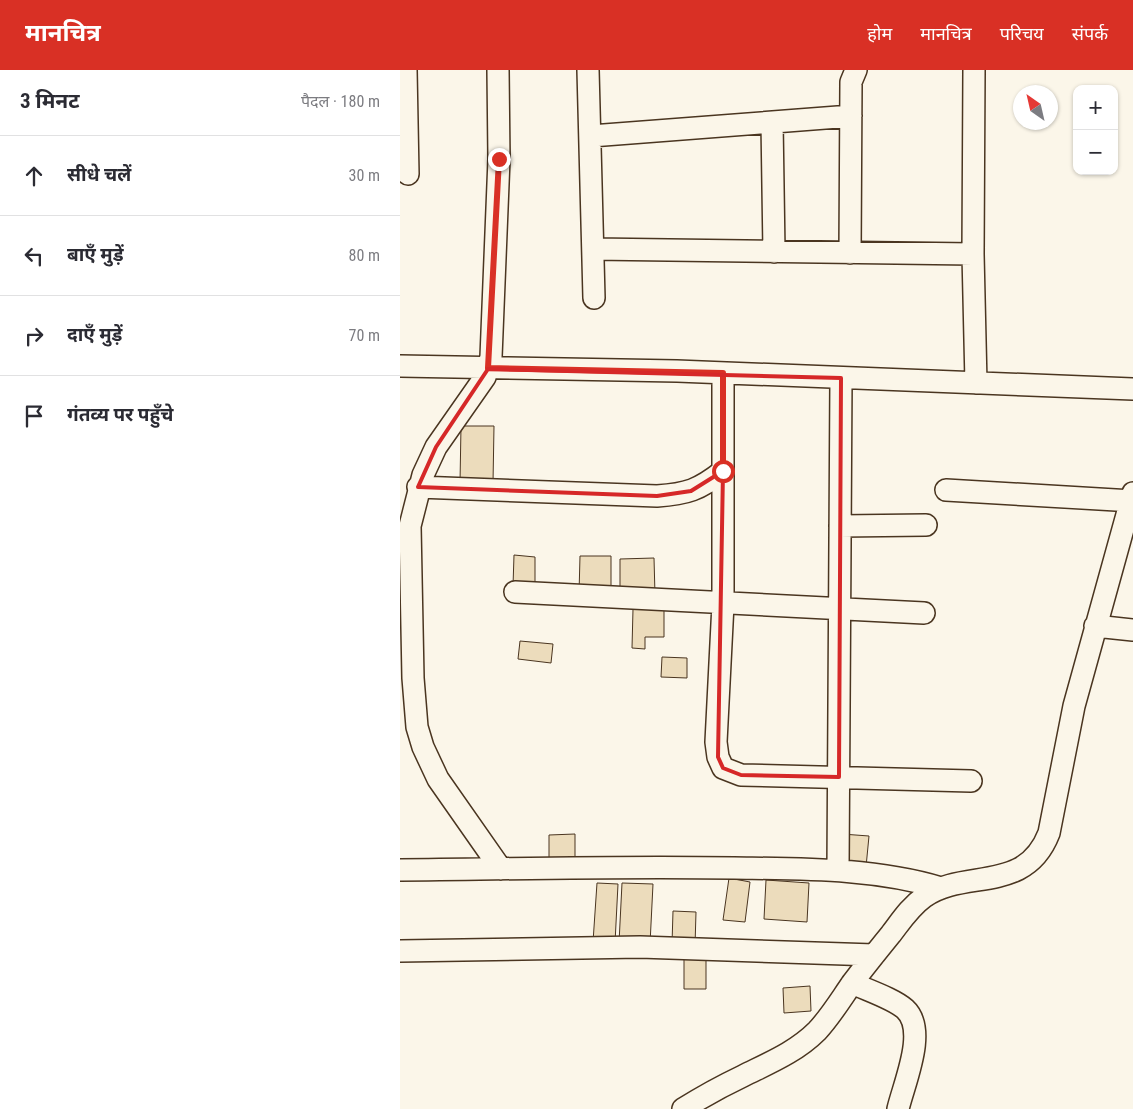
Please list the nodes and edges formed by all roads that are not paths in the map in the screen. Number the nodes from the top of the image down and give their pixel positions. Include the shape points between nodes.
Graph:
1 (406, 70) edge
2 (498, 70) edge
3 (588, 70) edge
4 (856, 70) edge
5 (974, 70) edge
6 (851, 116) junction
7 (772, 122) junction
8 (591, 136) junction
9 (408, 174) dead end
10 (593, 249) junction
11 (774, 252) junction
12 (850, 253) junction
13 (973, 254) junction
14 (594, 298) dead end
15 (400, 366) edge
16 (488, 368) junction
17 (723, 373) junction
18 (841, 378) junction
19 (976, 383) junction
20 (1133, 389) edge
21 (723, 471) junction
22 (418, 487) junction
23 (946, 490) dead end
24 (1132, 498) edge
25 (926, 525) dead end
26 (840, 526) junction
27 (515, 592) dead end
28 (723, 604) junction
29 (840, 610) junction
30 (924, 613) dead end
31 (1095, 626) junction
32 (1133, 630) edge
33 (406, 631) edge
34 (409, 731) edge
35 (839, 777) junction
36 (971, 781) dead end
37 (501, 869) junction
38 (400, 870) edge
39 (838, 870) junction
40 (941, 888) junction
41 (400, 950) edge
42 (874, 955) junction
43 (852, 984) junction
44 (703, 1103) edge
45 (682, 1109) edge
46 (898, 1109) edge

1 - 9 street
2 - 16 street via 499,159
3 - 8 street
4 - 6 street via 852,82
5 - 13 street
6 - 7 street
6 - 12 street
7 - 8 street
7 - 11 street
8 - 10 street
10 - 11 street
10 - 14 street
11 - 12 street
12 - 13 street
13 - 19 street
15 - 16 street
16 - 17 street
16 - 22 street via 478,388 436,448
17 - 18 street
17 - 21 street
18 - 19 street
18 - 26 street
19 - 20 street
21 - 22 street via 692,492 665,495
21 - 28 street
22 - 33 street via 410,526
23 - 24 street
24 - 31 street
25 - 26 street
26 - 29 street
27 - 28 street
28 - 29 street
28 - 35 street via 716,742 723,768 740,776
29 - 30 street
29 - 35 street
31 - 32 street
31 - 40 street via 1044,846 1025,866 1000,877
33 - 34 street via 413,678
34 - 37 street via 423,747 438,779
35 - 36 street
35 - 39 street
37 - 38 street
37 - 39 street via 687,867
39 - 40 street
40 - 42 street via 909,910
41 - 42 street via 640,947
42 - 43 street
43 - 44 street via 831,1016 801,1045
43 - 46 street via 904,1008 915,1023 914,1045
44 - 45 street

